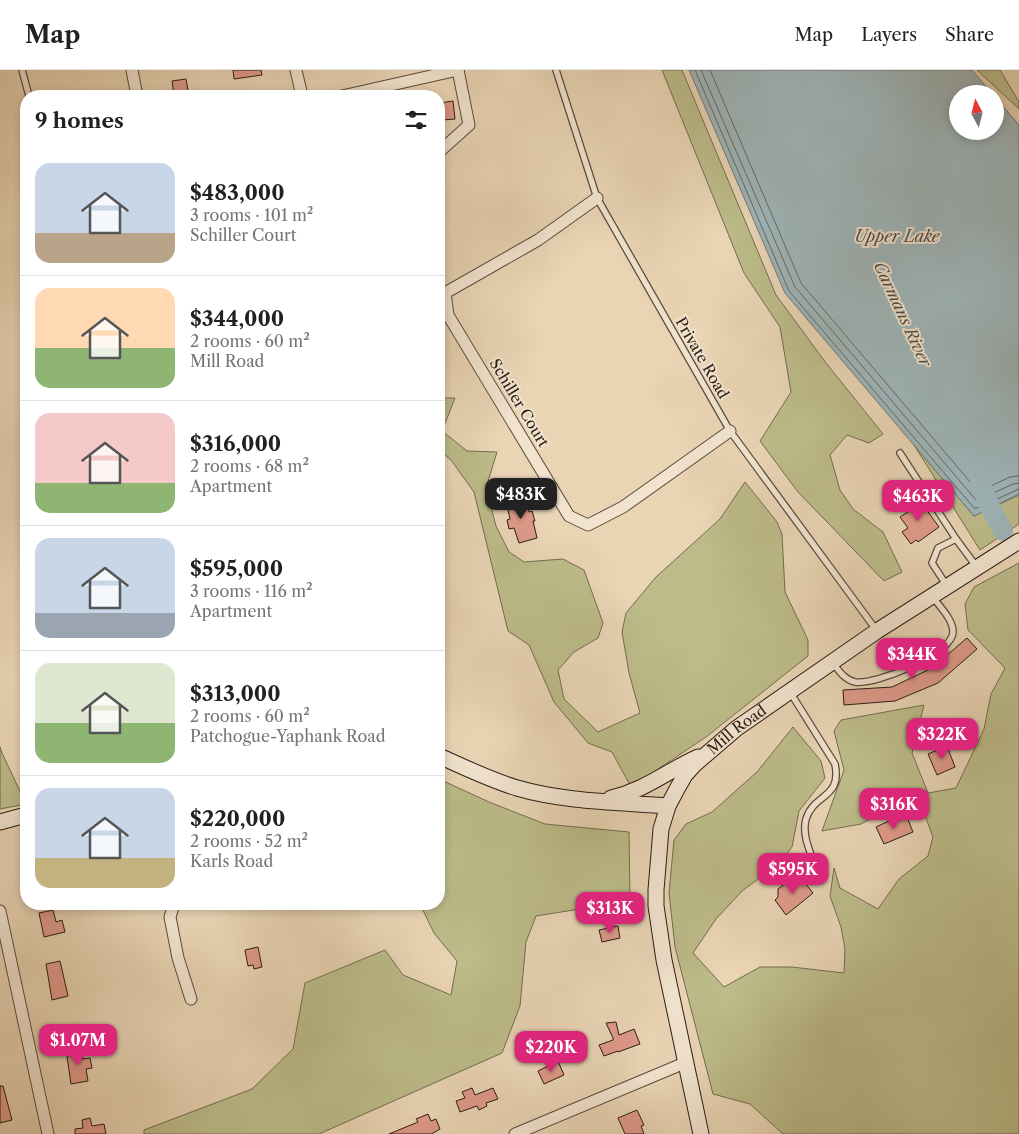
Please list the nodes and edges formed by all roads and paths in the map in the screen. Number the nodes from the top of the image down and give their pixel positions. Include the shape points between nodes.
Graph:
1 (22, 70) edge
2 (132, 70) edge
3 (296, 70) edge
4 (458, 70) edge
5 (556, 70) edge
6 (27, 90) edge
7 (136, 90) edge
8 (301, 90) edge
9 (369, 90) edge
10 (445, 146) edge
11 (596, 198) junction
12 (730, 431) junction
13 (900, 454) dead end
14 (956, 539) junction
15 (1019, 541) edge
16 (977, 567) junction
17 (947, 586) junction
18 (932, 596) junction
19 (877, 631) junction
20 (833, 663) junction
21 (790, 692) junction
22 (707, 752) junction
23 (445, 758) edge
24 (597, 801) junction
25 (668, 806) junction
26 (20, 817) edge
27 (0, 822) edge
28 (819, 875) dead end
29 (172, 910) edge
30 (0, 911) edge
31 (192, 999) dead end
32 (687, 1062) junction
33 (48, 1134) edge
34 (515, 1134) edge
35 (701, 1134) edge

1 - 6 lane
2 - 7 street
3 - 8 street
4 - 9 street
4 - 10 street via 469,125
5 - 11 lane, Private Road
11 - 12 lane, Private Road
11 - 12 street, Schiller Court via 538,240 445,293 448,315 569,516 588,525 623,507
12 - 19 lane, Private Road
13 - 14 lane
14 - 16 lane
14 - 17 lane via 938,548 932,563
15 - 16 main road, Mill Road
16 - 17 main road, Mill Road
17 - 18 main road, Mill Road
18 - 19 main road, Mill Road
18 - 20 lane via 953,630 952,639 943,648 917,664 867,682 844,677
19 - 20 main road, Mill Road
20 - 21 main road, Mill Road
21 - 22 main road, Mill Road
21 - 28 lane via 835,764 837,775 835,784 806,818 806,837
22 - 24 main road via 634,791
22 - 25 main road, Mill Road via 685,775
23 - 24 main road via 518,788
24 - 25 main road
25 - 32 main road, Mill Road via 659,843 656,906
26 - 27 main road
29 - 31 street via 170,917 178,958
30 - 33 street
32 - 34 street
32 - 35 main road, Mill Road

